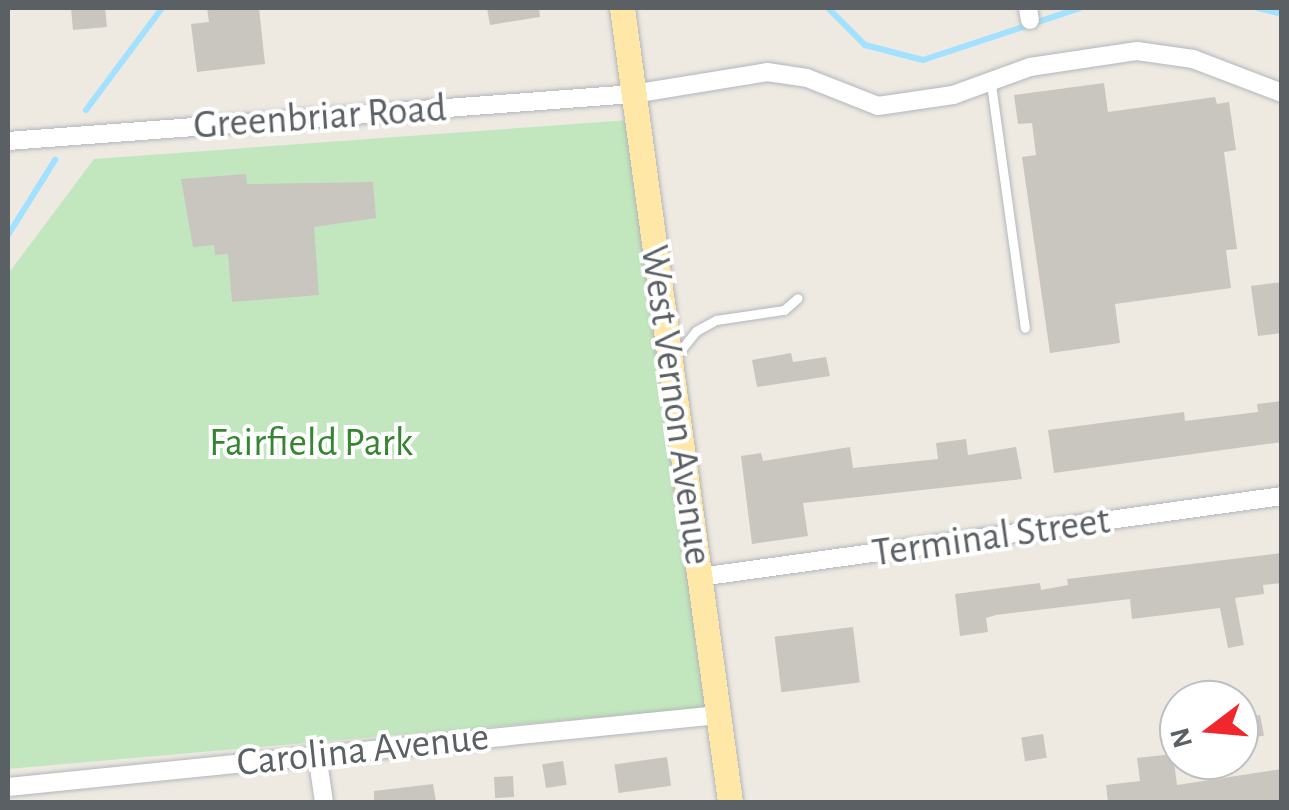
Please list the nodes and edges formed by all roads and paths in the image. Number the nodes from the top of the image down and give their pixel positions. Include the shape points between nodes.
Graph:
1 (622, 8) edge
2 (991, 84) junction
3 (1282, 93) edge
4 (633, 94) junction
5 (8, 140) edge
6 (798, 298) dead end
7 (1025, 328) dead end
8 (670, 364) junction
9 (1282, 496) edge
10 (700, 577) junction
11 (718, 716) junction
12 (317, 754) junction
13 (8, 787) edge
14 (324, 802) edge
15 (730, 802) edge

1 - 4 main road, West Vernon Avenue
2 - 3 street, Greenbriar Road via 1030,68 1162,51
2 - 4 street, Greenbriar Road via 878,106 807,78 767,72
2 - 7 lane
4 - 5 street, Greenbriar Road
4 - 8 main road, West Vernon Avenue
6 - 8 lane via 784,310 716,320 696,331
8 - 10 main road, West Vernon Avenue
9 - 10 street, Terminal Street
10 - 11 main road, West Vernon Avenue
11 - 12 street, Carolina Avenue
11 - 15 main road, West Vernon Avenue
12 - 13 street, Carolina Avenue
12 - 14 street

